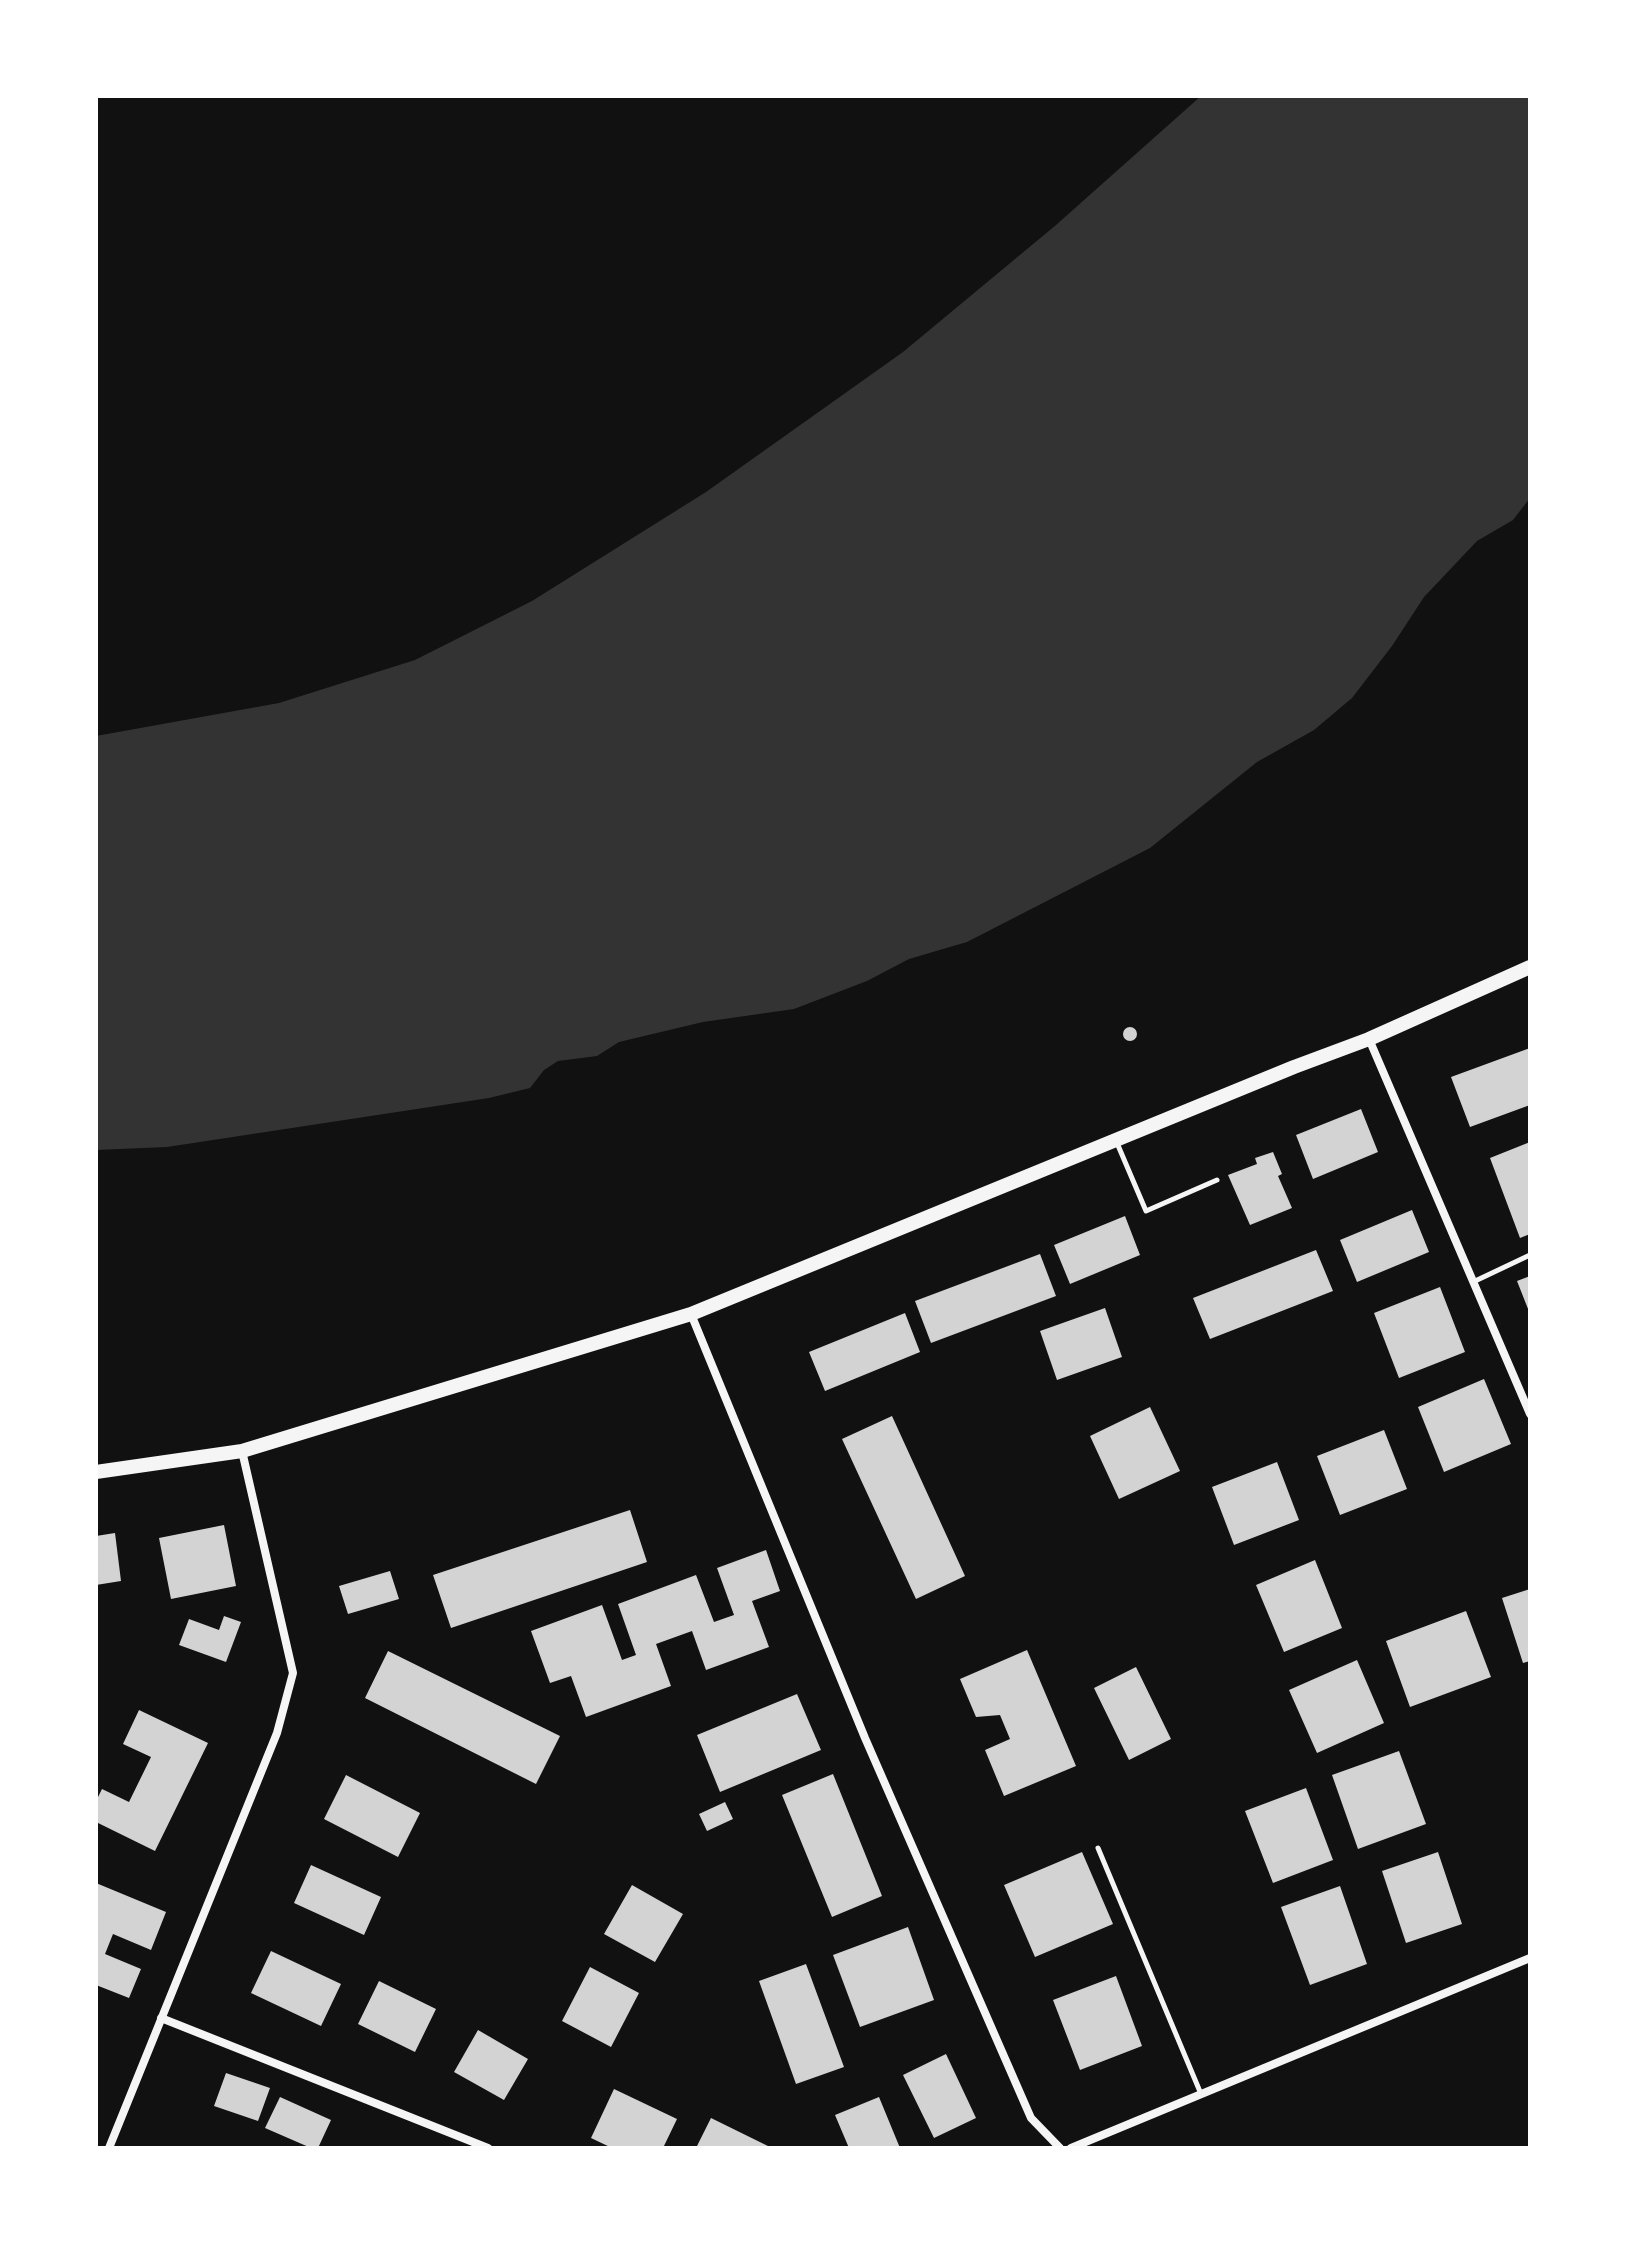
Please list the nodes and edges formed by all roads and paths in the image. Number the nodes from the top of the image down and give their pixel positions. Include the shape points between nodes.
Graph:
1 (1530, 967) edge
2 (1369, 1039) junction
3 (1116, 1142) junction
4 (1217, 1180) dead end
5 (1530, 1255) edge
6 (1473, 1282) junction
7 (691, 1314) junction
8 (1530, 1414) edge
9 (242, 1451) junction
10 (96, 1472) edge
11 (1098, 1848) dead end
12 (1530, 1958) edge
13 (161, 2018) junction
14 (1201, 2094) junction
15 (109, 2148) edge
16 (488, 2148) edge
17 (1060, 2148) edge
18 (1071, 2148) edge

1 - 2 street
2 - 3 street
2 - 6 street
3 - 4 lane via 1146,1211
3 - 7 street
5 - 6 lane
6 - 8 street
7 - 9 street
7 - 17 street via 865,1738 1031,2118
9 - 10 street
9 - 13 street via 293,1673 277,1733
11 - 14 lane
12 - 14 street
13 - 15 street
13 - 16 street
14 - 18 street

